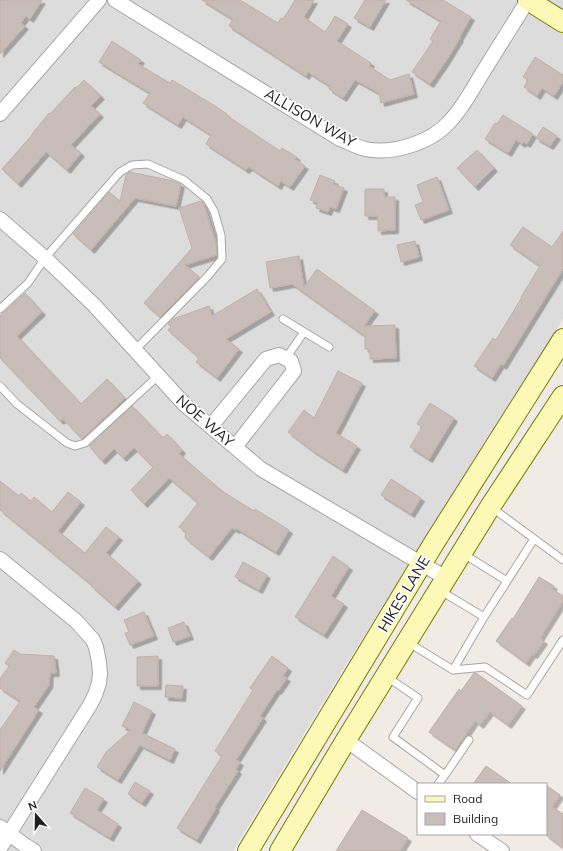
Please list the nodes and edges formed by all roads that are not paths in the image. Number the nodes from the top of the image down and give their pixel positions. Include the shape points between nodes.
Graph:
1 (99, 0) edge
2 (115, 0) edge
3 (528, 0) edge
4 (563, 22) edge
5 (0, 114) edge
6 (0, 219) edge
7 (45, 258) junction
8 (0, 309) edge
9 (283, 319) dead end
10 (304, 332) junction
11 (563, 339) edge
12 (329, 347) dead end
13 (135, 350) junction
14 (286, 358) junction
15 (158, 376) junction
16 (0, 386) edge
17 (532, 388) junction
18 (561, 403) edge
19 (210, 426) junction
20 (235, 447) junction
21 (490, 507) junction
22 (534, 539) junction
23 (462, 552) junction
24 (0, 559) edge
25 (563, 560) edge
26 (422, 564) junction
27 (507, 581) junction
28 (442, 584) junction
29 (484, 617) junction
30 (563, 640) edge
31 (407, 642) junction
32 (453, 670) junction
33 (385, 676) junction
34 (346, 740) junction
35 (469, 740) dead end
36 (444, 775) junction
37 (439, 783) edge
38 (417, 791) edge
39 (5, 830) edge
40 (478, 835) edge
41 (0, 848) edge
42 (34, 851) edge
43 (248, 851) edge
44 (280, 851) edge
45 (502, 851) edge

1 - 5 street
2 - 3 street, ALLISON WAY via 340,139 374,150 412,145 426,139 451,121
3 - 4 main road
6 - 7 street, NOE WAY
7 - 8 lane via 28,283
7 - 13 street, NOE WAY via 94,305
7 - 13 lane via 120,172 132,165 148,164 184,180 207,199 214,211 221,236 222,259
9 - 10 lane
10 - 12 lane
10 - 14 lane
11 - 17 main road, HIKES LANE
13 - 15 street, NOE WAY
14 - 19 street via 279,355 266,359
14 - 20 street via 291,361 294,371
15 - 16 lane via 85,443 76,446 60,438 17,404
15 - 19 street, NOE WAY via 185,405
17 - 18 main road
17 - 26 main road, HIKES LANE
18 - 21 main road, HIKES LANE
19 - 20 street, NOE WAY
20 - 26 street, NOE WAY via 261,469
21 - 22 lane
21 - 23 main road, HIKES LANE
22 - 25 lane
22 - 27 lane
23 - 27 lane
23 - 28 main road, HIKES LANE
24 - 39 street via 76,621 93,640 100,662 99,683 90,705
26 - 28 street, NOE WAY
26 - 43 main road, HIKES LANE
27 - 29 lane
28 - 29 lane
28 - 31 main road, HIKES LANE
29 - 32 lane
30 - 32 lane via 527,695 485,667
31 - 32 lane
31 - 33 main road, HIKES LANE
33 - 34 main road, HIKES LANE
33 - 36 lane via 418,698 393,737
34 - 38 street
34 - 44 main road, HIKES LANE
35 - 36 lane
36 - 37 lane
39 - 41 street
39 - 42 street
40 - 45 street

